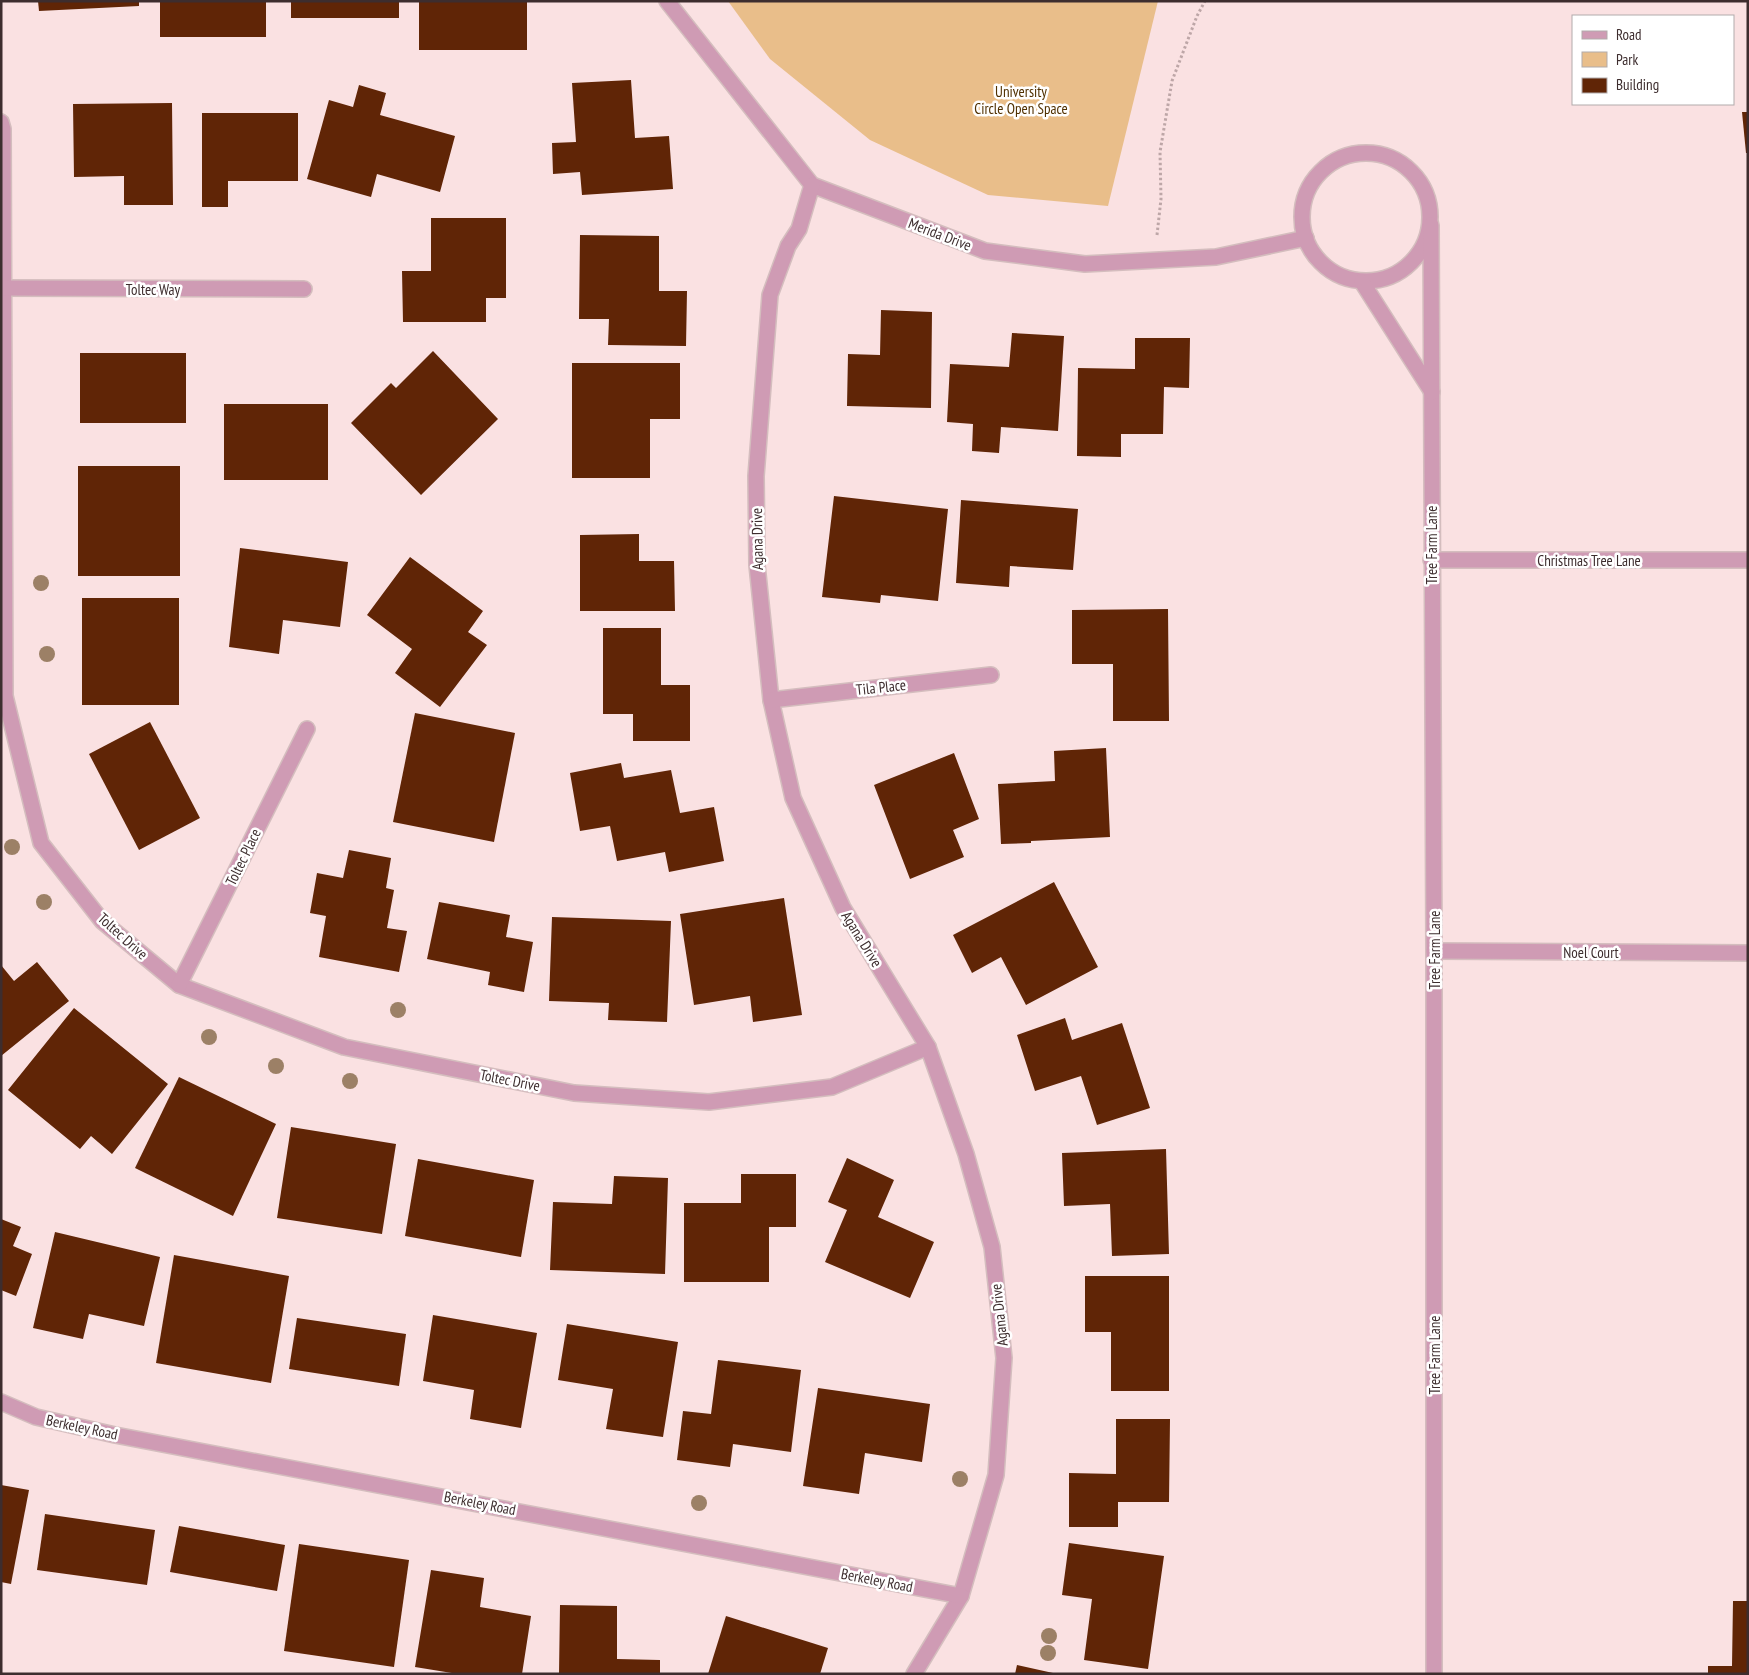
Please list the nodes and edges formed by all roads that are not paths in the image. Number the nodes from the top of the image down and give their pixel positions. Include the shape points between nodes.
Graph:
1 (667, 1) edge
2 (1, 122) edge
3 (812, 186) junction
4 (1430, 225) junction
5 (1306, 238) junction
6 (1362, 282) junction
7 (2, 288) edge
8 (304, 290) dead end
9 (1432, 392) junction
10 (1431, 560) junction
11 (1748, 560) edge
12 (991, 675) dead end
13 (771, 700) junction
14 (306, 729) dead end
15 (1434, 951) junction
16 (1748, 953) edge
17 (179, 986) junction
18 (928, 1047) junction
19 (1, 1402) edge
20 (961, 1596) junction
21 (914, 1674) edge
22 (1434, 1674) edge

1 - 3 street
2 - 7 street, Toltec Drive
3 - 5 street, Merida Drive via 985,251 1085,264 1216,257
3 - 13 street, Agana Drive via 799,229 788,246 770,295 756,486 757,564
4 - 5 street via 1430,206 1424,187 1413,172 1397,160 1366,152 1350,154 1335,161 1312,183 1304,200 1302,219
4 - 6 street via 1425,244 1399,273 1381,280
4 - 9 street, Tree Farm Lane
5 - 6 street via 1314,254 1327,268
6 - 9 street
7 - 8 street, Toltec Way
7 - 17 street, Toltec Drive via 5,696 41,842 102,921
9 - 10 street, Tree Farm Lane
10 - 11 street, Christmas Tree Lane
10 - 15 street, Tree Farm Lane
12 - 13 street, Tila Place
13 - 18 street, Agana Drive via 793,798 843,908
14 - 17 street, Toltec Place
15 - 16 street, Noel Court
15 - 22 street, Tree Farm Lane
17 - 18 street, Toltec Drive via 344,1047 574,1093 709,1102 832,1087
18 - 20 street, Agana Drive via 966,1154 992,1247 1004,1358 996,1475
19 - 20 street, Berkeley Road via 36,1417 115,1434
20 - 21 street, Agana Drive

